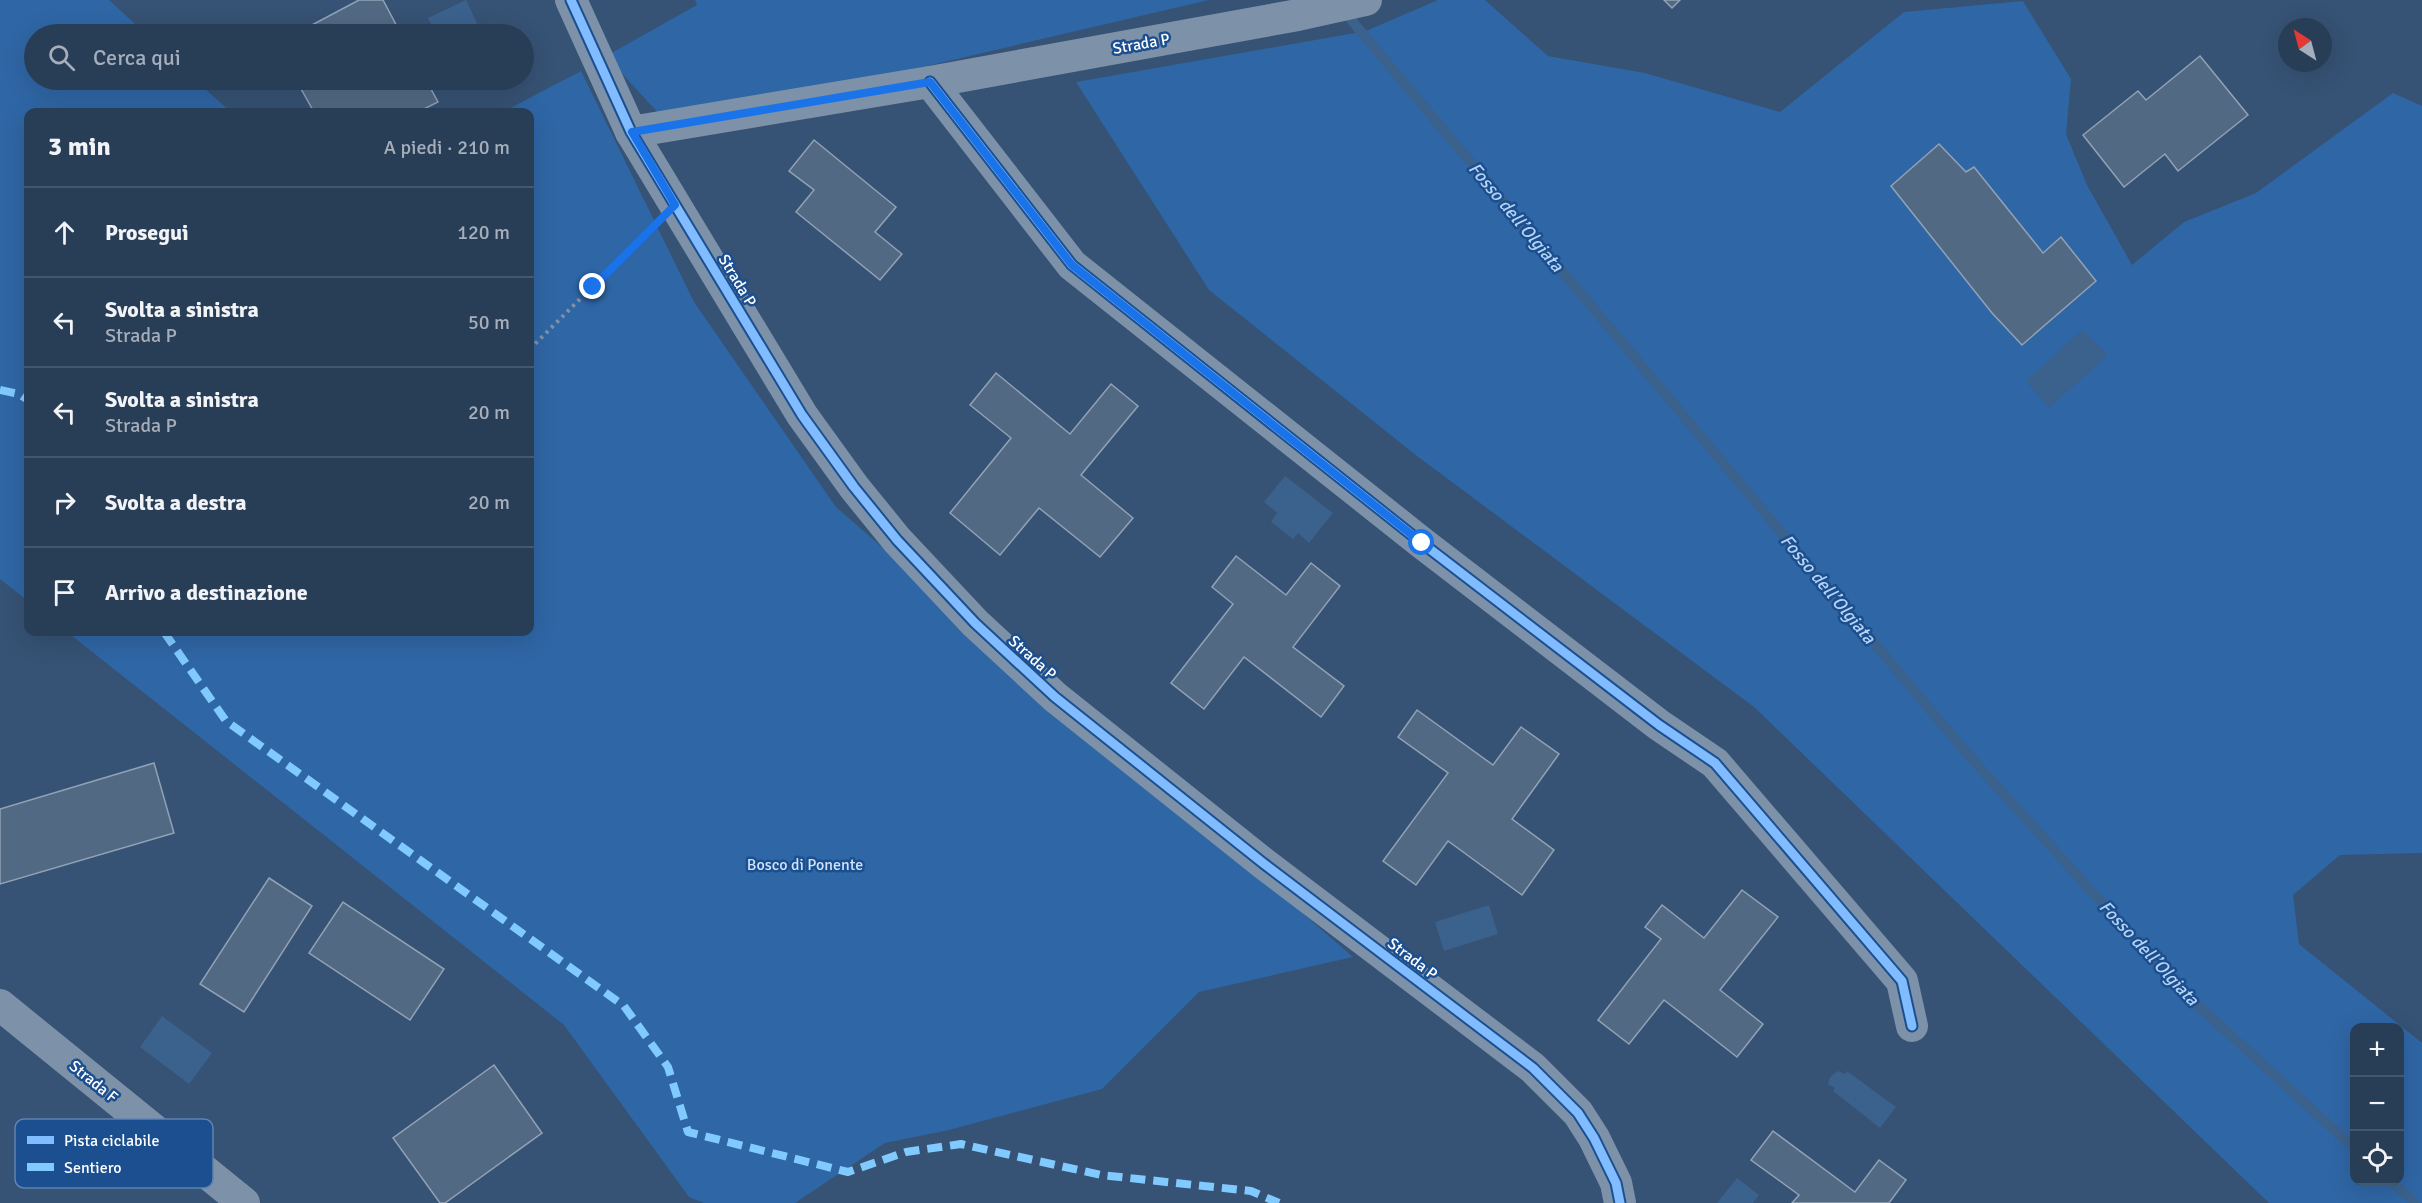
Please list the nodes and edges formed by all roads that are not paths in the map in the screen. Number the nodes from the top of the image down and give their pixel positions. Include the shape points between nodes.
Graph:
1 (571, 0) edge
2 (1365, 0) edge
3 (930, 82) junction
4 (632, 132) junction
5 (0, 1005) edge
6 (1912, 1026) dead end
7 (140, 1119) edge
8 (213, 1178) edge
9 (244, 1203) edge
10 (1620, 1203) edge

1 - 4 street, Strada P
2 - 3 street, Strada P
3 - 4 street, Strada P
3 - 6 street via 1072,265 1422,543 1715,763 1902,981
4 - 10 street, Strada P via 802,415 854,487 921,567 997,645 1055,697 1263,863 1533,1068 1578,1113 1616,1183
5 - 7 street, Strada F
8 - 9 street, Strada F

